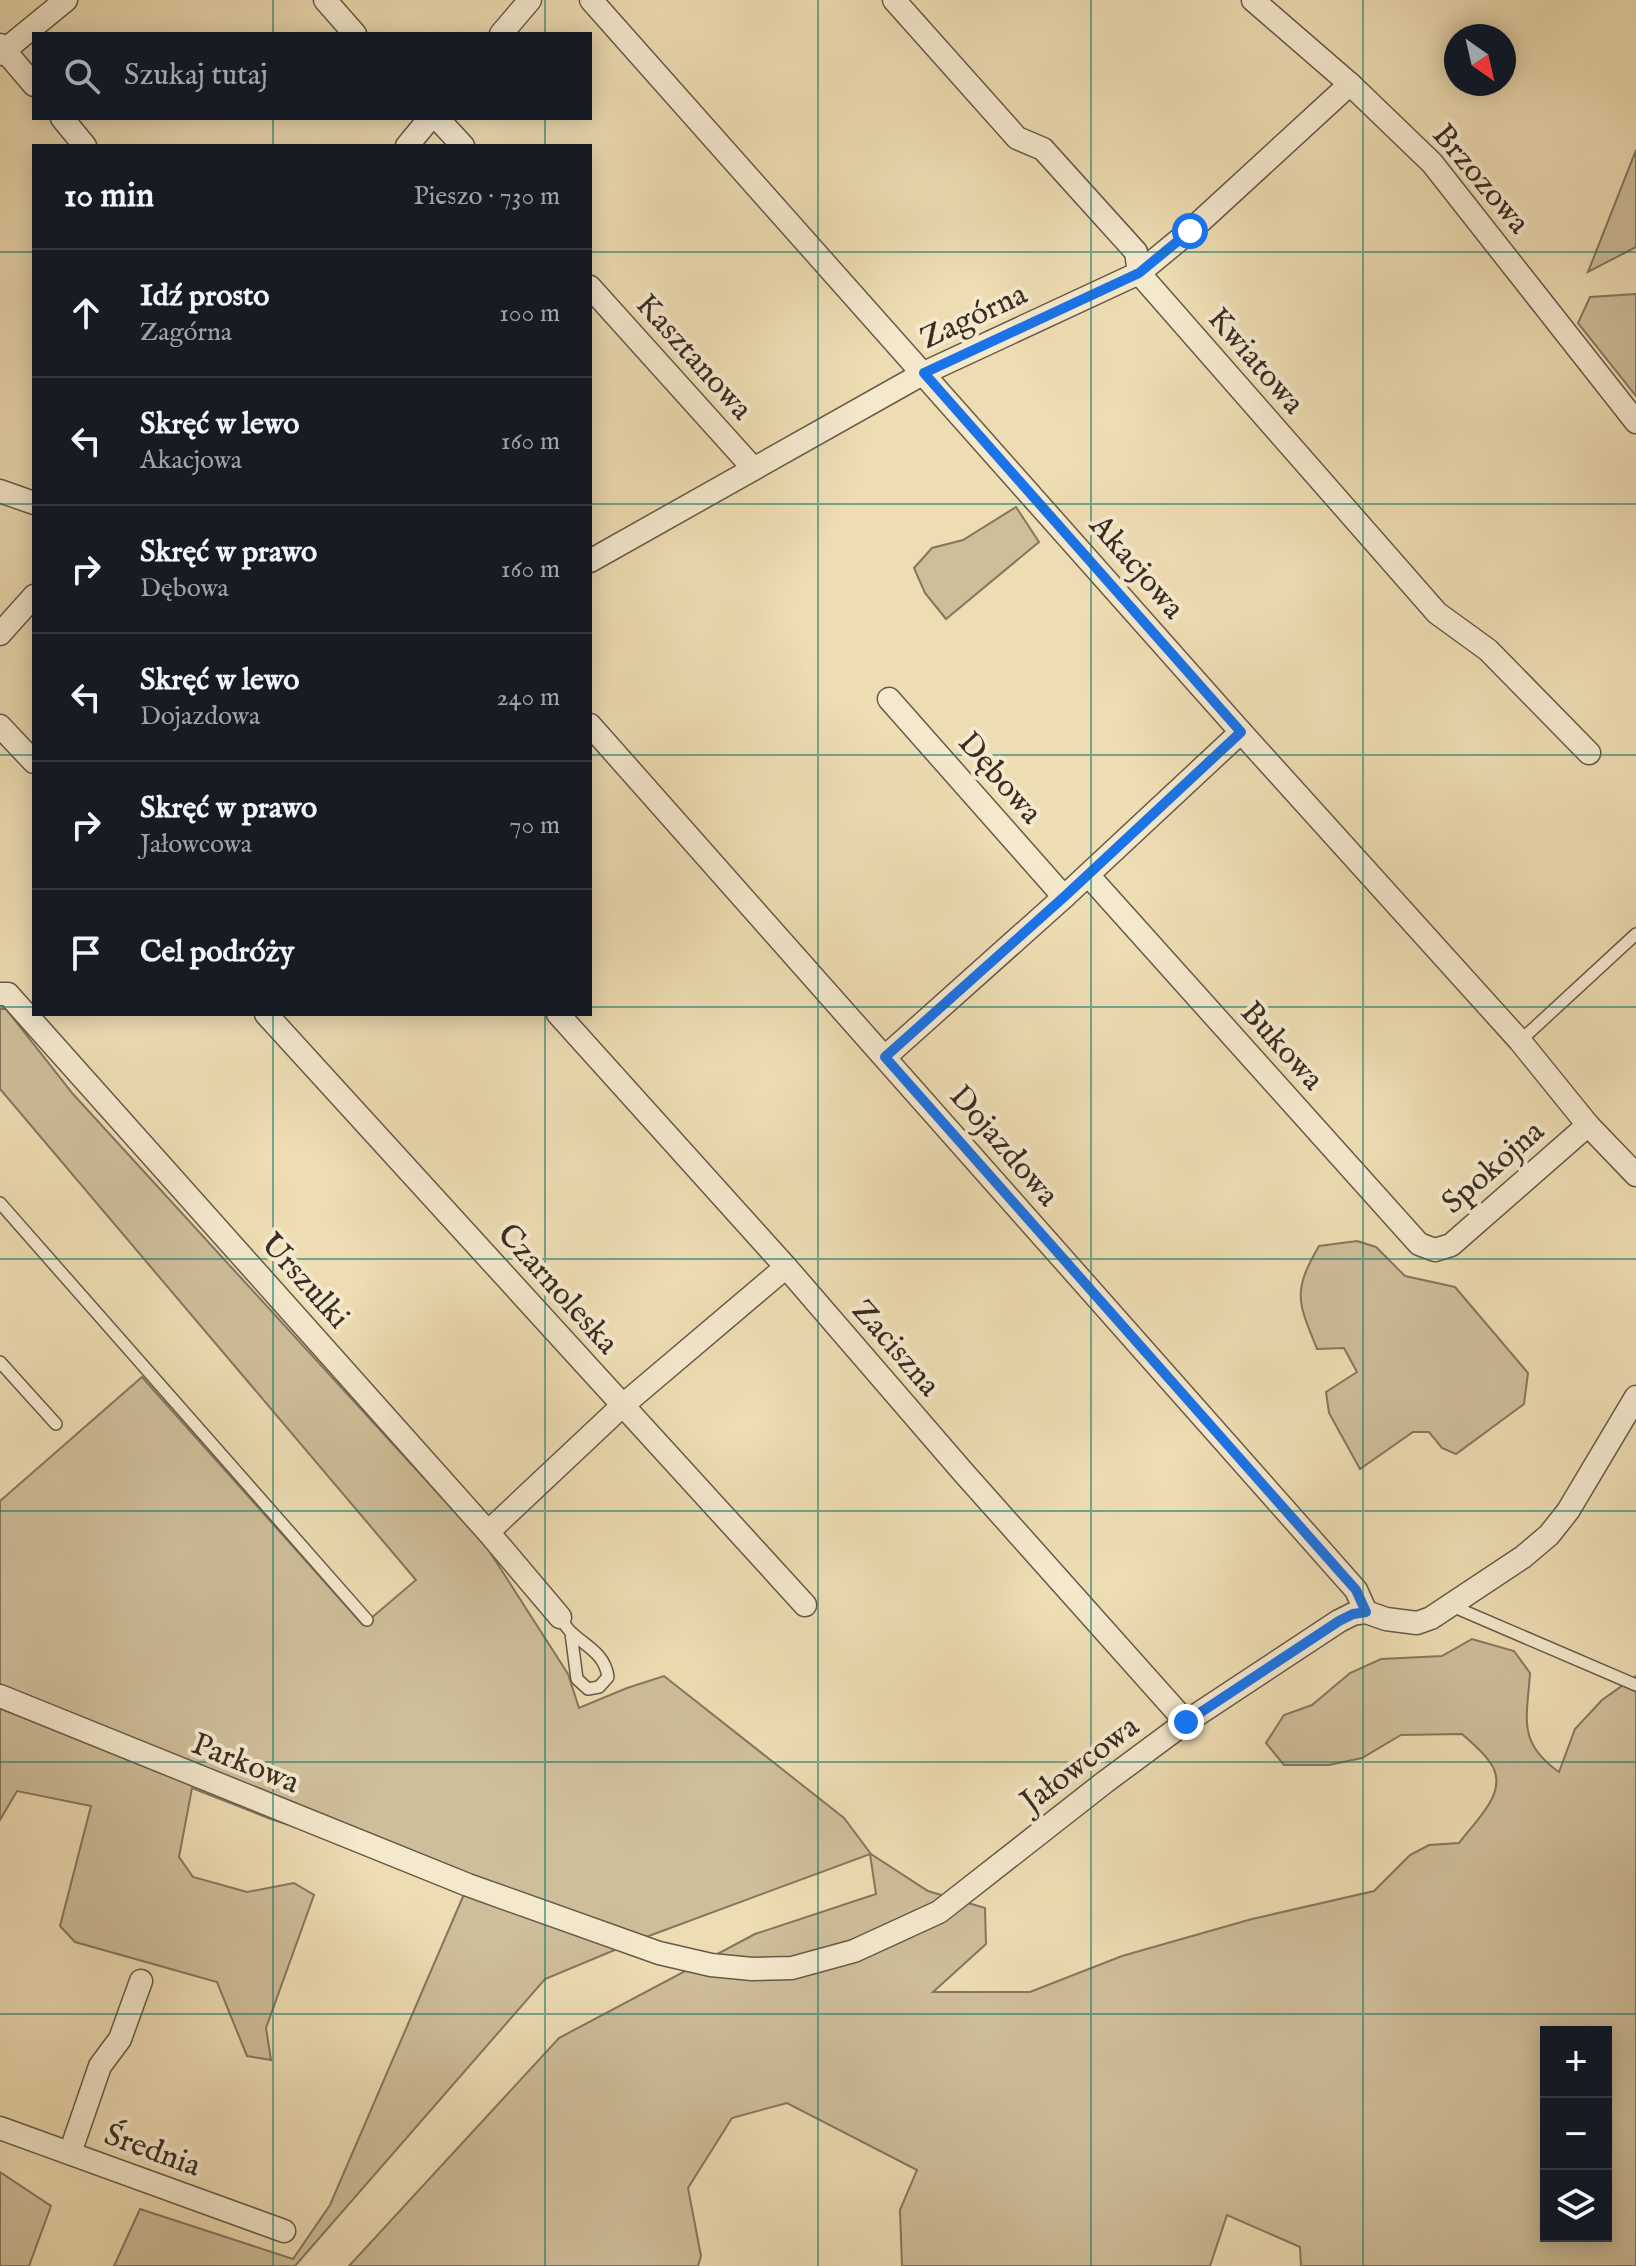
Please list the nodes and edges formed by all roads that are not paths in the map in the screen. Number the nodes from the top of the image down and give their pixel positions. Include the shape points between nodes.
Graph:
1 (66, 0) edge
2 (325, 0) edge
3 (530, 0) edge
4 (591, 0) edge
5 (894, 0) edge
6 (1263, 3) edge
7 (353, 32) edge
8 (503, 32) edge
9 (2, 50) edge
10 (32, 83) edge
11 (1350, 84) junction
12 (64, 120) edge
13 (433, 120) edge
14 (437, 120) edge
15 (83, 144) edge
16 (409, 144) edge
17 (461, 144) edge
18 (1139, 273) junction
19 (592, 289) edge
20 (924, 373) junction
21 (1636, 422) edge
22 (753, 468) junction
23 (0, 491) edge
24 (32, 502) edge
25 (592, 560) edge
26 (32, 598) edge
27 (0, 634) edge
28 (889, 699) dead end
29 (0, 726) edge
30 (592, 727) edge
31 (1241, 732) junction
32 (1589, 753) dead end
33 (32, 760) edge
34 (1088, 875) junction
35 (1064, 897) junction
36 (1636, 934) edge
37 (0, 994) edge
38 (268, 1016) edge
39 (560, 1016) edge
40 (1520, 1041) junction
41 (885, 1057) junction
42 (1588, 1125) junction
43 (1636, 1175) edge
44 (0, 1203) edge
45 (1435, 1250) joint
46 (786, 1267) junction
47 (0, 1362) edge
48 (1636, 1397) edge
49 (622, 1406) junction
50 (56, 1424) dead end
51 (488, 1532) junction
52 (805, 1605) dead end
53 (1452, 1606) junction
54 (1366, 1612) junction
55 (367, 1620) dead end
56 (566, 1625) junction
57 (1636, 1685) edge
58 (0, 1696) edge
59 (1186, 1722) junction
60 (468, 1885) joint
61 (141, 1981) dead end
62 (0, 2128) edge
63 (70, 2153) junction
64 (284, 2231) dead end

1 - 9 street
2 - 7 street
3 - 8 street
4 - 20 street, Akacjowa
5 - 18 street, Kwiatowa via 1017,138 1043,149 1136,252
6 - 11 street, Brzozowa
9 - 10 street
11 - 18 street, Zagórna
11 - 21 street, Brzozowa via 1432,163
12 - 15 street
13 - 16 street
14 - 17 street
18 - 20 street, Zagórna
18 - 32 street, Kwiatowa via 1437,613 1488,650
19 - 22 street, Kasztanowa
20 - 22 street, Zagórna
20 - 31 street, Akacjowa
22 - 25 street, Zagórna
23 - 24 street
26 - 27 street
28 - 35 street, Dębowa
29 - 33 street
30 - 41 street, Dojazdowa
31 - 34 street
31 - 40 street, Akacjowa
34 - 35 street
34 - 45 street, Bukowa via 1419,1244
35 - 41 street
36 - 40 lane
37 - 51 street, Urszulki via 8,994
38 - 49 street, Czarnoleska
39 - 46 street, Zaciszna
40 - 42 street, Akacjowa
41 - 54 street, Dojazdowa via 1356,1590
42 - 43 street, Akacjowa
42 - 45 street, Spokojna via 1451,1245
44 - 55 lane
46 - 49 street
46 - 59 street, Zaciszna
47 - 50 lane
48 - 53 street via 1549,1535
49 - 51 street
49 - 52 street, Czarnoleska
51 - 56 street, Urszulki
53 - 54 street via 1417,1623
53 - 57 lane
54 - 59 street, Jałowcowa via 1339,1621
56 - 56 lane via 577,1679 588,1689 599,1687 608,1677 606,1665
58 - 60 street, Parkowa
59 - 60 street, Jałowcowa via 939,1912 854,1951 792,1968 711,1965 659,1953
61 - 63 street via 120,2039 100,2066
62 - 63 street, Średnia
63 - 64 street, Średnia

